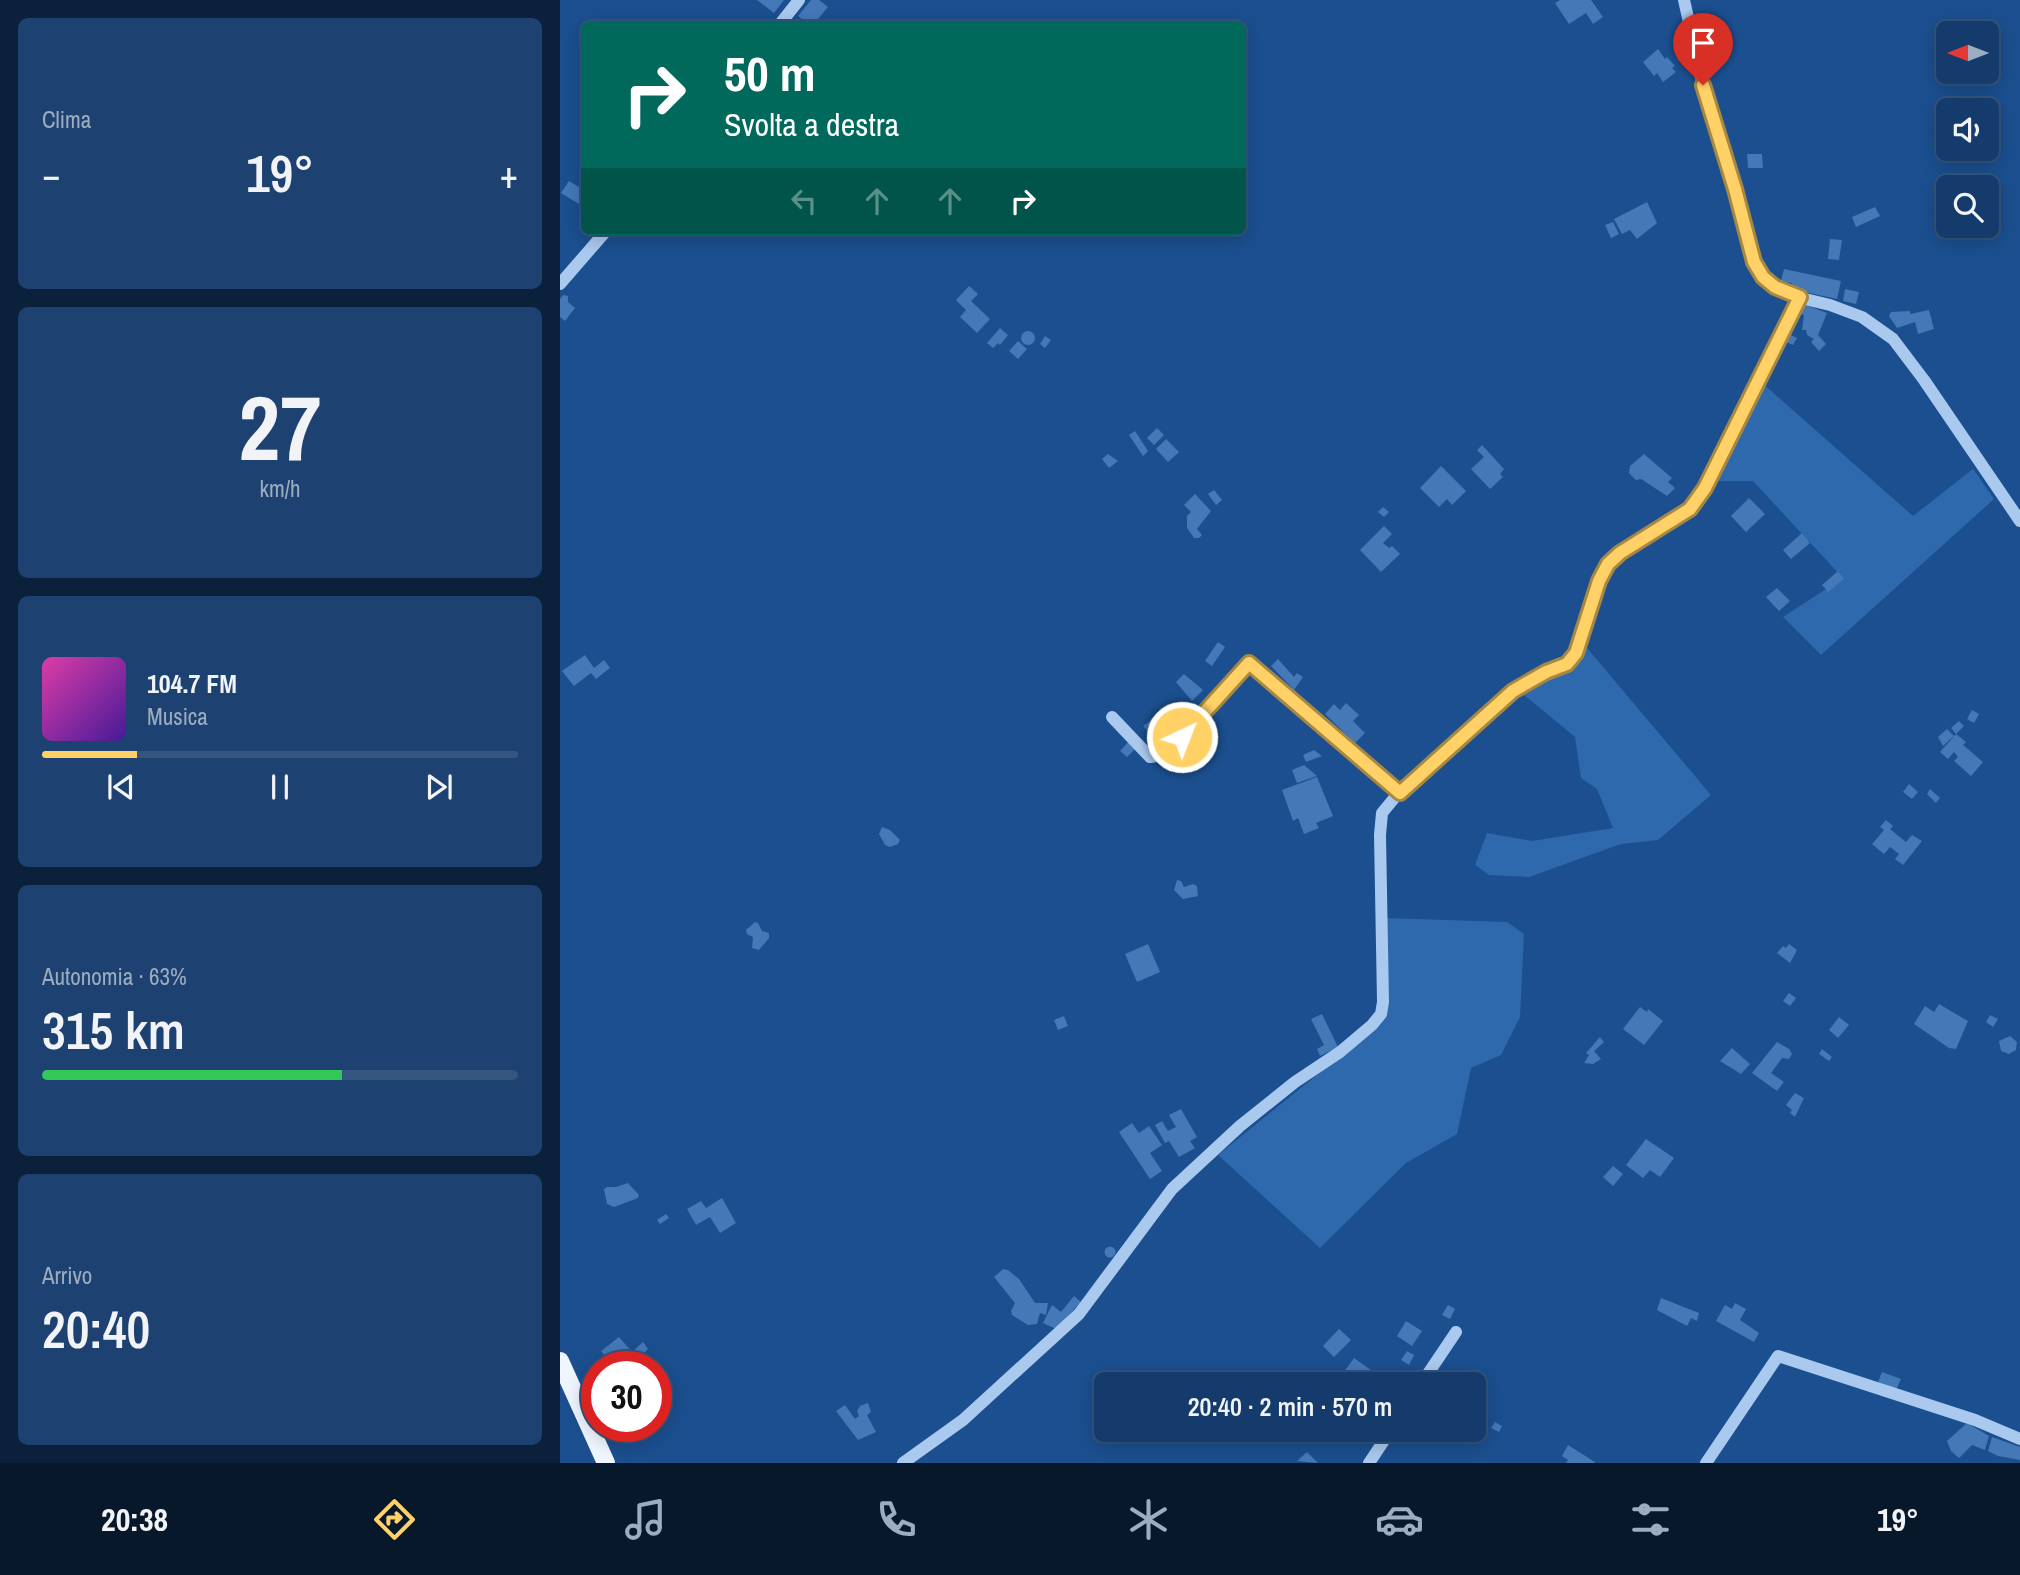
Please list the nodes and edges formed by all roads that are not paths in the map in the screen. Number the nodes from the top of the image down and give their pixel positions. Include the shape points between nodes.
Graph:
1 (799, 0) edge
2 (1684, 0) edge
3 (782, 21) edge
4 (603, 235) edge
5 (560, 284) edge
6 (1800, 297) junction
7 (2020, 521) edge
8 (1112, 717) dead end
9 (1400, 793) junction
10 (1456, 1332) dead end
11 (560, 1361) edge
12 (1429, 1372) edge
13 (2020, 1439) edge
14 (1383, 1442) edge
15 (606, 1463) edge
16 (903, 1463) edge
17 (1369, 1463) edge
18 (1706, 1463) edge

1 - 3 street
2 - 6 street via 1703,85 1754,262 1775,287
4 - 5 street
6 - 7 street via 1862,317 1893,339
6 - 9 street via 1705,488 1690,509 1608,564 1576,653 1567,664 1513,691
8 - 9 street via 1150,757 1166,755 1249,663
9 - 16 street via 1382,813 1380,835 1381,1014 1340,1052 1240,1126 1172,1189 1079,1314 963,1420
10 - 12 street
11 - 15 main road
13 - 18 street via 1778,1356
14 - 17 street

